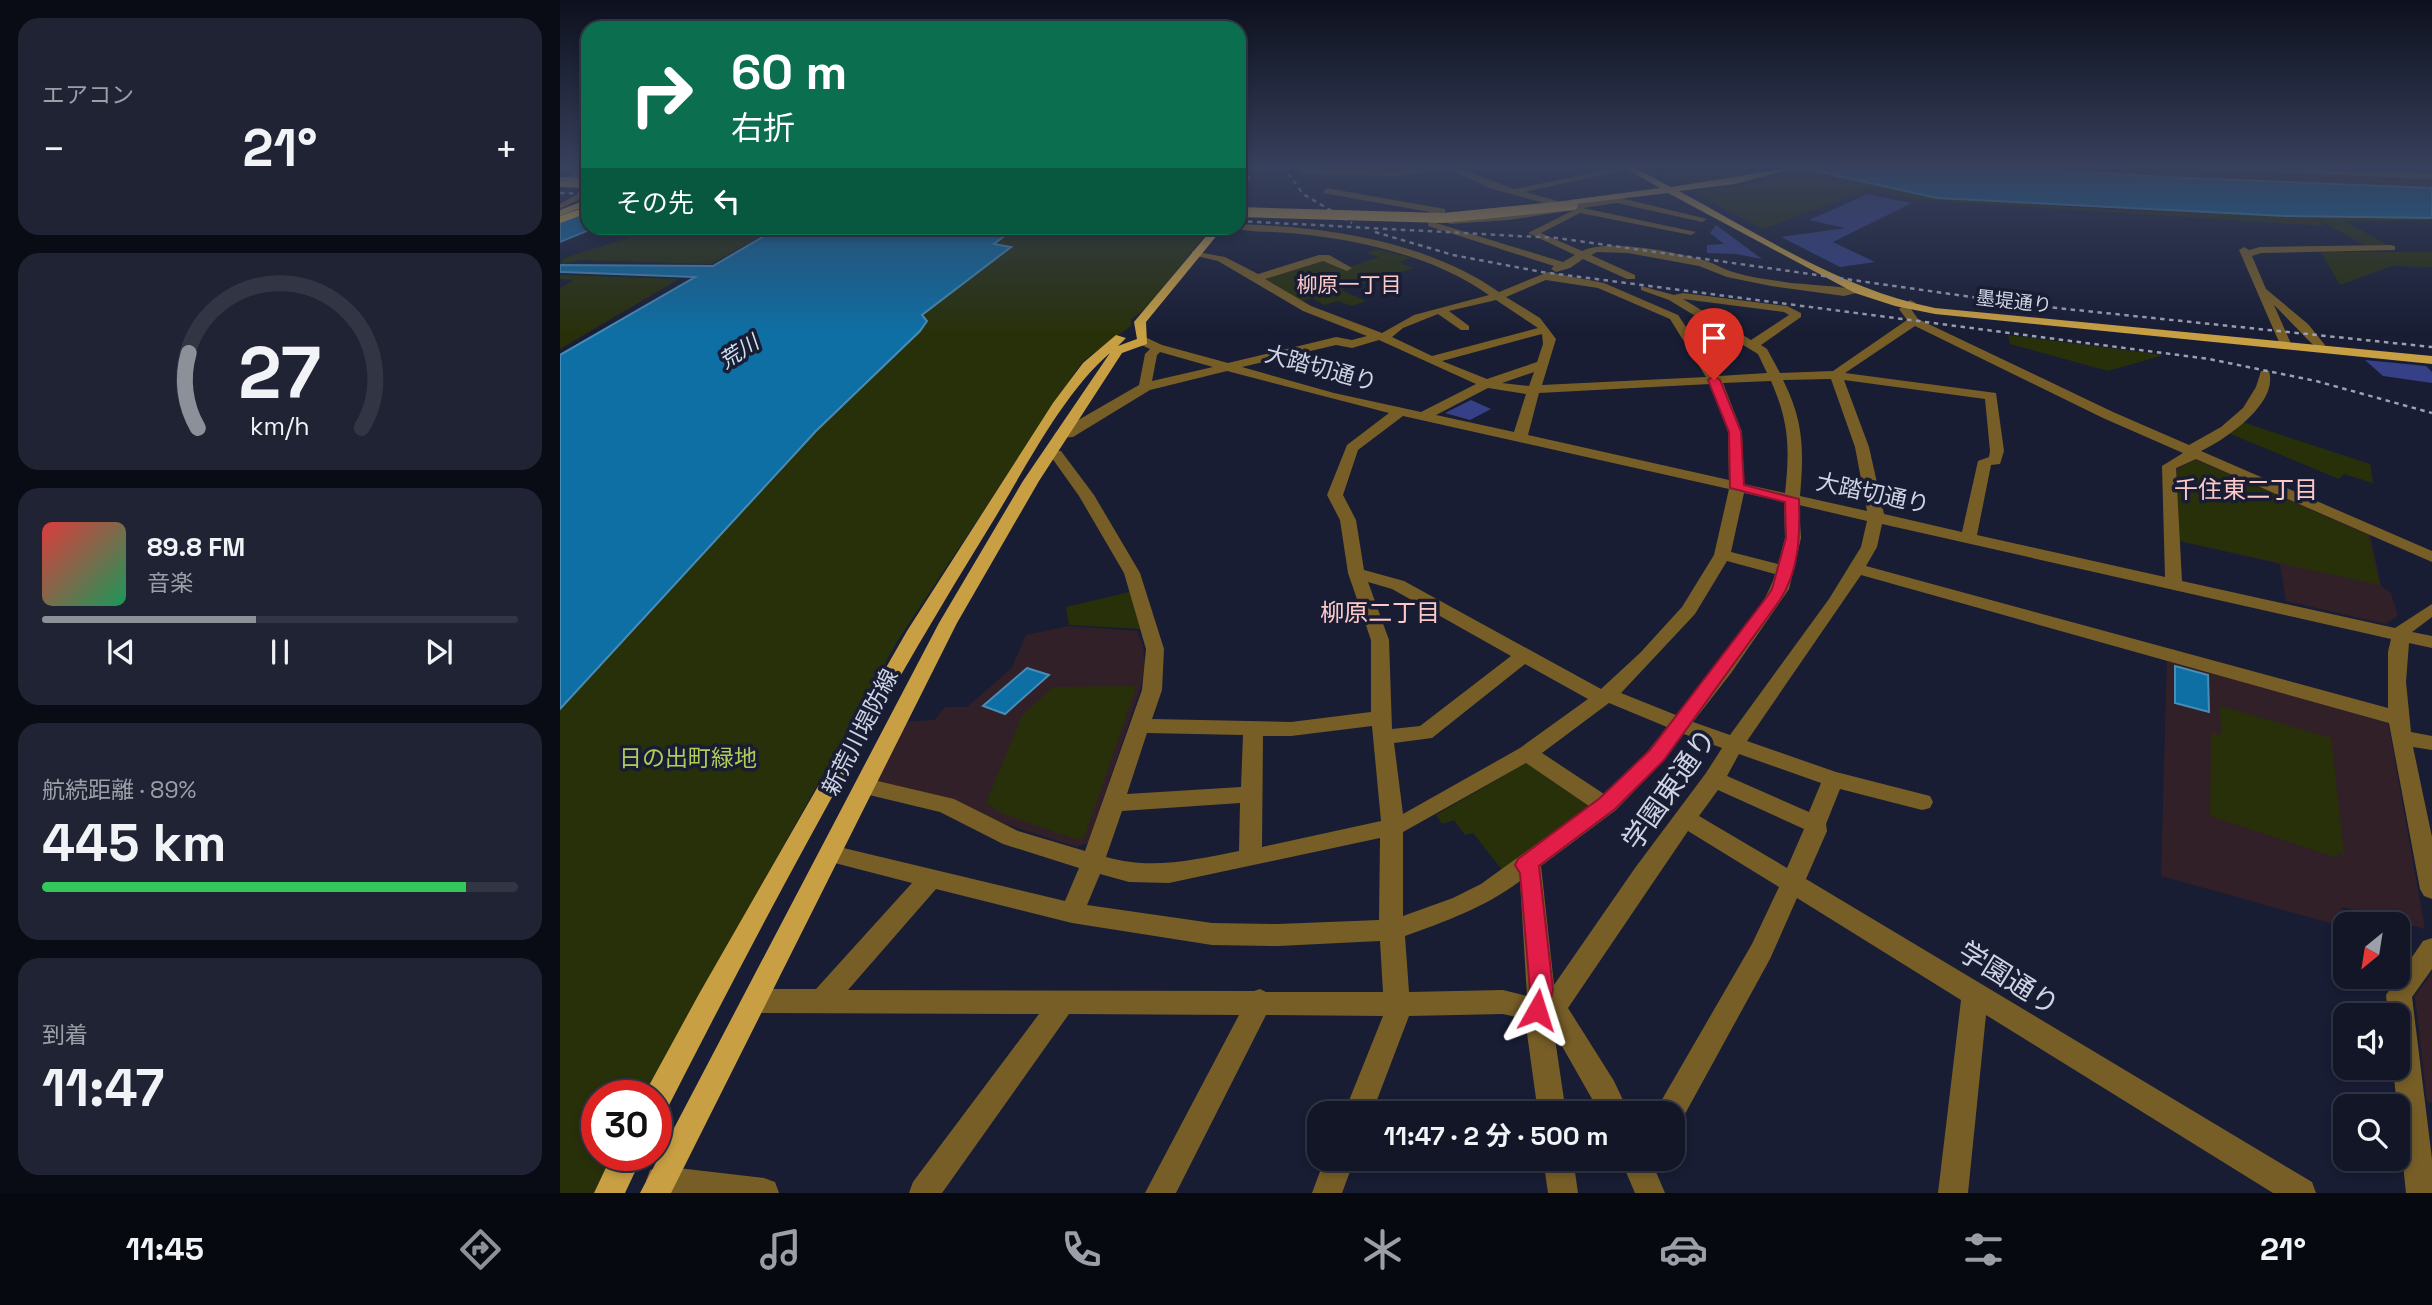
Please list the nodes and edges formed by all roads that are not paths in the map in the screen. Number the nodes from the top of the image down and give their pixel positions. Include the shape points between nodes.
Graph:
1 (1432, 222) edge
2 (1491, 222) edge
3 (1543, 222) edge
4 (1643, 222) edge
5 (1700, 222) edge
6 (1732, 222) edge
7 (1733, 222) edge
8 (1246, 227) edge
9 (1524, 231) junction
10 (1692, 232) junction
11 (1212, 235) edge
12 (2391, 248) dead end
13 (1196, 253) junction
14 (1583, 254) junction
15 (1702, 263) junction
16 (1347, 268) dead end
17 (1554, 272) junction
18 (1257, 278) junction
19 (1631, 278) dead end
20 (1645, 288) dead end
21 (2263, 290) junction
22 (1859, 291) junction
23 (1501, 297) junction
24 (1673, 298) junction
25 (1908, 305) junction
26 (1441, 311) junction
27 (1914, 321) junction
28 (1465, 328) dead end
29 (1545, 330) junction
30 (1380, 337) junction
31 (1147, 338) junction
32 (1749, 344) junction
33 (2285, 344) junction
34 (2319, 345) junction
35 (2432, 358) edge
36 (1431, 361) junction
37 (1541, 365) junction
38 (1230, 367) junction
39 (2265, 374) dead end
40 (1774, 376) junction
41 (1836, 376) junction
42 (1714, 380) junction
43 (1486, 384) junction
44 (1145, 387) junction
45 (1531, 390) junction
46 (1399, 412) junction
47 (1422, 417) junction
48 (1061, 434) junction
49 (1520, 440) junction
50 (2192, 452) junction
51 (1049, 454) junction
52 (1737, 488) junction
53 (1792, 499) junction
54 (1876, 516) junction
55 (1969, 536) junction
56 (1722, 555) junction
57 (2432, 557) edge
58 (1856, 568) junction
59 (1785, 571) junction
60 (1356, 573) junction
61 (2174, 583) junction
62 (2432, 609) edge
63 (2401, 635) junction
64 (2432, 642) edge
65 (1523, 656) junction
66 (1604, 696) junction
67 (1680, 725) junction
68 (1140, 726) junction
69 (1382, 728) junction
70 (2400, 728) junction
71 (1253, 729) junction
72 (2432, 743) edge
73 (1734, 744) junction
74 (1527, 753) junction
75 (1714, 779) junction
76 (1833, 779) junction
77 (865, 786) junction
78 (1252, 794) junction
79 (1922, 802) dead end
80 (1112, 803) junction
81 (1605, 806) junction
82 (1685, 818) junction
83 (1815, 824) junction
84 (1391, 828) junction
85 (831, 854) junction
86 (1250, 858) junction
87 (1093, 863) junction
88 (1525, 865) junction
89 (932, 877) junction
90 (1791, 882) junction
91 (2432, 889) edge
92 (1072, 913) junction
93 (1392, 930) junction
94 (2432, 949) edge
95 (1975, 994) junction
96 (823, 1000) junction
97 (755, 1001) junction
98 (1059, 1001) junction
99 (1260, 1001) junction
100 (1398, 1004) junction
101 (1537, 1010) junction
102 (667, 1080) edge
103 (1363, 1101) edge
104 (1550, 1101) edge
105 (1609, 1101) edge
106 (1677, 1101) edge
107 (620, 1171) edge
108 (1335, 1171) edge
109 (1560, 1171) edge
110 (1642, 1171) edge
111 (658, 1187) edge
112 (609, 1193) edge
113 (764, 1193) edge
114 (924, 1193) edge
115 (1160, 1193) edge
116 (1327, 1193) edge
117 (1563, 1193) edge
118 (1650, 1193) edge
119 (1953, 1193) edge
120 (2301, 1193) edge
121 (2421, 1193) edge

1 - 17 street
2 - 9 street
3 - 9 street
4 - 10 street
5 - 10 street
6 - 22 main road, 墨堤通り
7 - 25 main road, 墨堤通り via 1865,289
8 - 23 street via 1322,234 1416,256 1475,280
9 - 14 street
10 - 15 street via 1691,250
11 - 13 main road, 新荒川堤防線
12 - 21 street via 2246,252
13 - 18 street
13 - 31 main road, 新荒川堤防線
14 - 15 street via 1595,249 1628,250
14 - 17 street
14 - 19 street
15 - 22 street via 1771,283
16 - 18 street via 1324,257
17 - 23 street
17 - 42 street via 1600,285 1674,317
18 - 30 street via 1315,313
20 - 24 street
21 - 33 street
21 - 34 street
22 - 25 main road, 墨堤通り
23 - 26 street
23 - 29 street
24 - 32 street
24 - 32 street via 1790,310 1798,317 1760,342
25 - 27 street via 1905,311
25 - 33 main road, 墨堤通り
26 - 28 street
26 - 30 street via 1420,316
27 - 41 street
27 - 50 street
29 - 36 street
29 - 37 street via 1550,347
30 - 36 street
30 - 38 street via 1352,344 1336,341
31 - 38 street, 大踏切通り
31 - 44 street via 1151,354
31 - 48 main road, 新荒川堤防線 via 1118,350
31 - 102 main road, 新荒川堤防線 via 1087,366 1058,406 916,631
32 - 40 street via 1765,353
33 - 34 main road, 墨堤通り
33 - 35 main road, 墨堤通り
34 - 35 main road, 墨堤通り
36 - 43 street
37 - 43 street
37 - 45 street
38 - 44 street
38 - 46 street, 大踏切通り
39 - 50 street via 2252,406
40 - 41 street
40 - 42 street
40 - 53 street via 1795,429 1797,477
41 - 54 street via 1862,447
41 - 55 street via 1991,396 1997,451 1995,461 1985,461
42 - 45 street
42 - 52 street via 1735,432
43 - 45 street
43 - 47 street
44 - 48 street
45 - 49 street
46 - 47 street, 大踏切通り
46 - 60 street via 1352,448 1339,478 1335,495 1348,520
47 - 49 street, 大踏切通り
48 - 51 main road, 新荒川堤防線
49 - 52 street, 大踏切通り
50 - 57 street
50 - 61 street via 2169,466
51 - 68 street via 1056,454 1086,495 1139,588 1154,649 1152,690
51 - 77 main road, 新荒川堤防線 via 948,623
52 - 53 street, 大踏切通り
52 - 56 street
53 - 54 street, 大踏切通り
53 - 59 street via 1793,538
54 - 55 street, 大踏切通り
54 - 58 street, 学園東通り via 1868,547
55 - 61 street, 大踏切通り
56 - 59 street
56 - 66 street via 1689,610 1646,659
58 - 70 street
58 - 73 street, 学園東通り
59 - 67 street via 1772,600
60 - 65 street via 1398,585
60 - 69 street via 1380,640
61 - 63 street, 大踏切通り
62 - 63 street
63 - 64 street, 大踏切通り
63 - 70 street via 2396,672
65 - 66 street
65 - 69 street via 1424,733
66 - 67 street
66 - 74 street
67 - 73 street
67 - 81 street via 1657,755
68 - 71 street
68 - 80 street
69 - 71 street
69 - 84 street
70 - 72 street
70 - 91 street
71 - 78 street
73 - 75 street, 学園東通り
73 - 76 street
74 - 81 street
74 - 84 street
75 - 82 street, 学園東通り
75 - 83 street
76 - 79 street
76 - 83 street
77 - 85 main road, 新荒川堤防線
77 - 87 street via 946,805 1012,838
78 - 80 street
78 - 86 street
80 - 87 street
81 - 88 street
82 - 90 street, 学園通り
82 - 101 street, 学園東通り via 1559,1000
83 - 90 street via 1816,831
84 - 86 street
84 - 93 street
85 - 89 street
85 - 97 main road, 新荒川堤防線
86 - 87 street via 1169,874 1129,873
87 - 92 street
88 - 93 street via 1462,905
88 - 101 street via 1531,870 1541,979
89 - 92 street
89 - 96 street
90 - 95 street, 学園通り
90 - 106 street via 1761,951
92 - 93 street via 1212,934
93 - 100 street
94 - 121 street via 2399,995
95 - 119 street
95 - 120 street, 学園通り
96 - 97 street
96 - 98 street
97 - 111 main road, 新荒川堤防線
98 - 99 street
98 - 114 street via 1057,1011
99 - 100 street
99 - 115 street
100 - 101 street via 1503,1002
100 - 103 street
101 - 104 street
101 - 105 street via 1558,1015
107 - 112 main road
108 - 116 street
109 - 117 street
110 - 118 street
111 - 113 street

